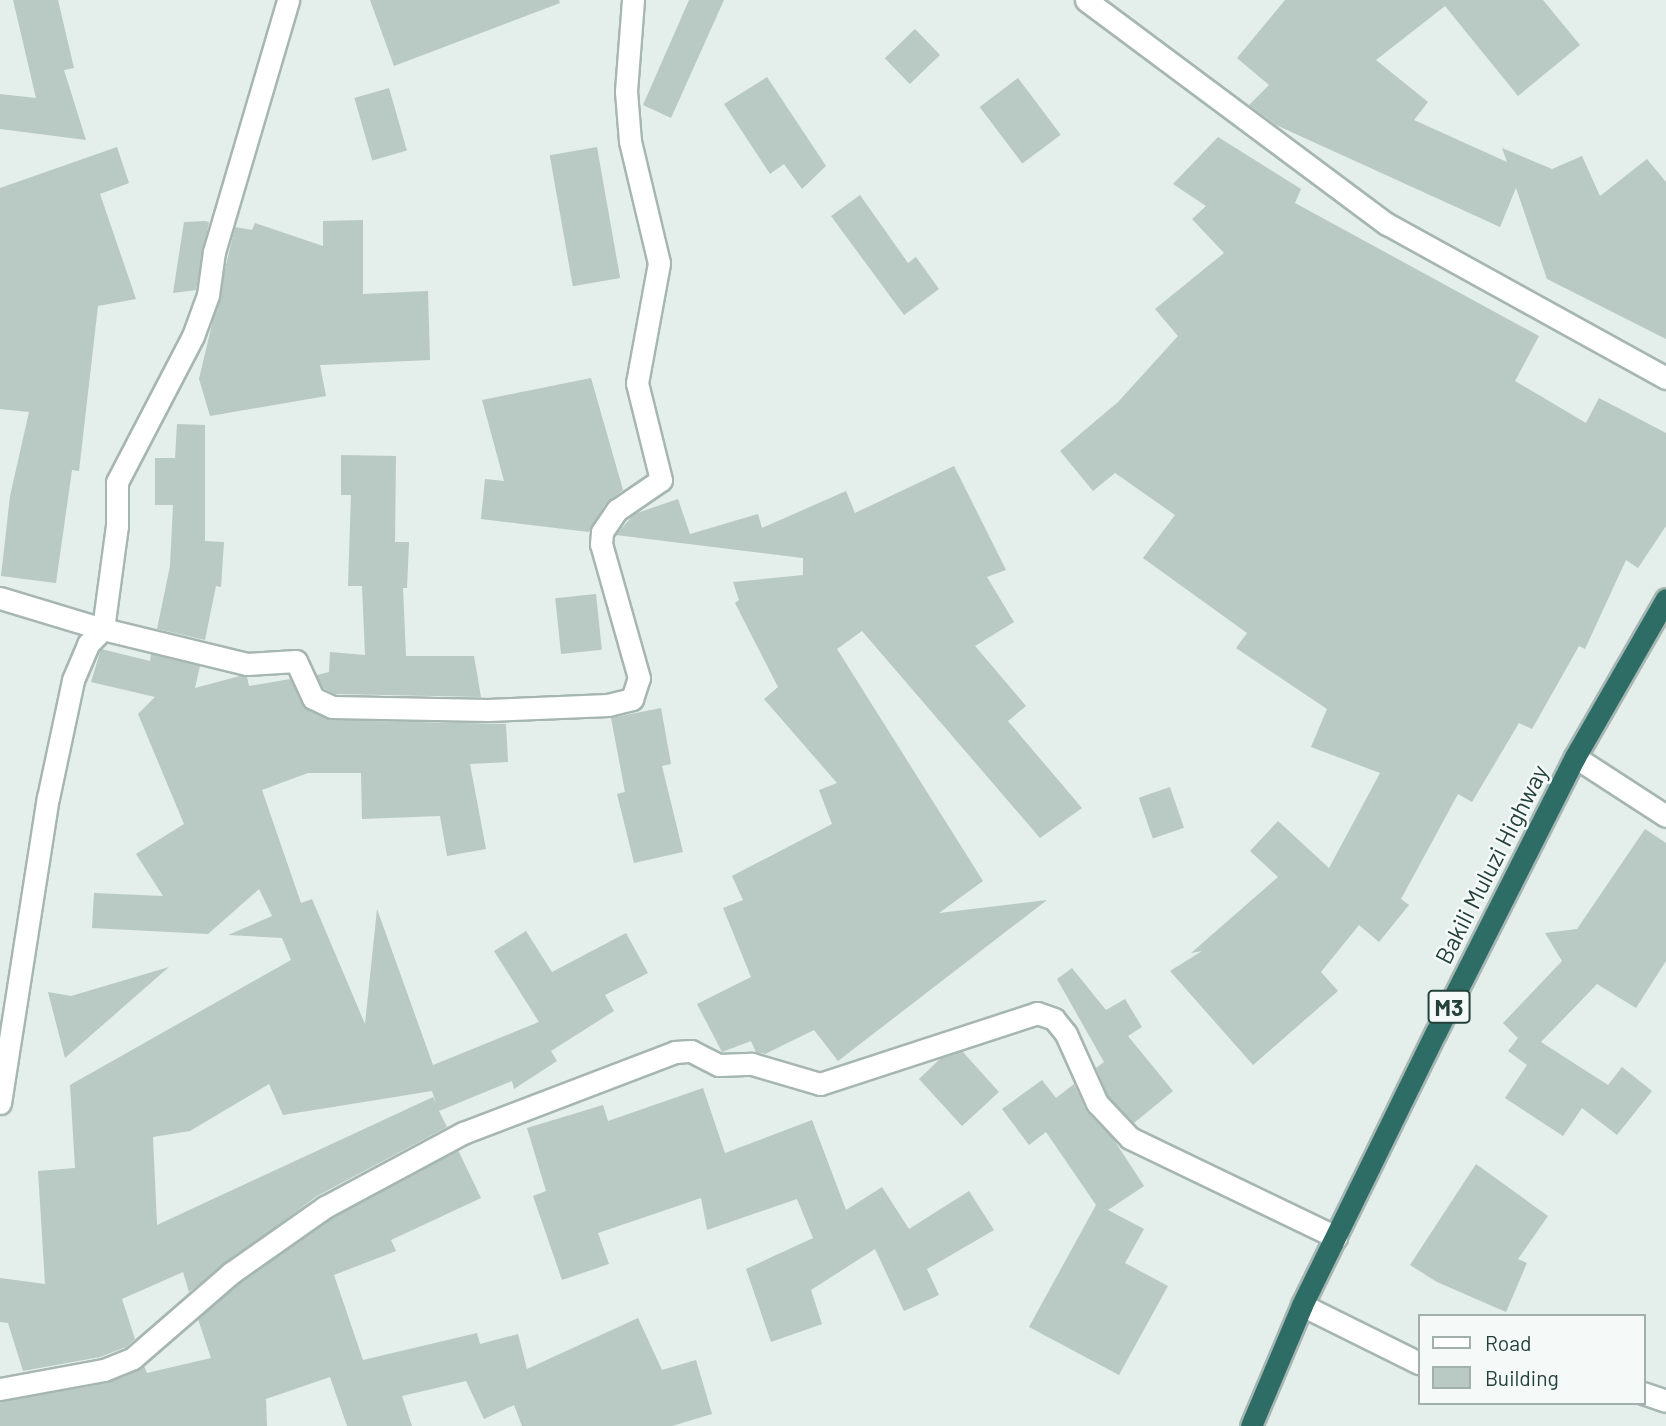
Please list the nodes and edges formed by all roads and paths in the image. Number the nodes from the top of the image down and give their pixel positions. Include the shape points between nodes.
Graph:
1 (288, 0) edge
2 (633, 0) edge
3 (1086, 0) edge
4 (1666, 379) edge
5 (0, 598) edge
6 (1666, 599) edge
7 (103, 629) junction
8 (1575, 757) junction
9 (1666, 816) edge
10 (0, 1103) edge
11 (1336, 1237) junction
12 (1302, 1306) junction
13 (1418, 1363) edge
14 (0, 1389) edge
15 (1645, 1394) edge
16 (1666, 1401) edge
17 (1251, 1426) edge

1 - 7 street via 214,252 208,295 193,336 117,482 117,526
2 - 7 street via 626,91 630,141 659,263 637,383 661,480 617,510 602,532 601,544 639,678 632,699 608,705 488,710 332,707 313,698 296,661 247,664
3 - 4 street via 1387,224
5 - 7 street
6 - 8 highway, Bakili Muluzi Highway / M3
7 - 10 street via 88,644 73,680 46,811
8 - 9 street
8 - 11 highway, Bakili Muluzi Highway / M3
11 - 12 highway, Bakili Muluzi Highway / M3
11 - 14 street via 1130,1138 1097,1103 1066,1034 1054,1018 1037,1013 820,1084 752,1064 719,1065 691,1051 675,1052 463,1133 325,1207 231,1273 133,1358 104,1370
12 - 13 street
12 - 17 highway, Bakili Muluzi Highway / M3
15 - 16 street

